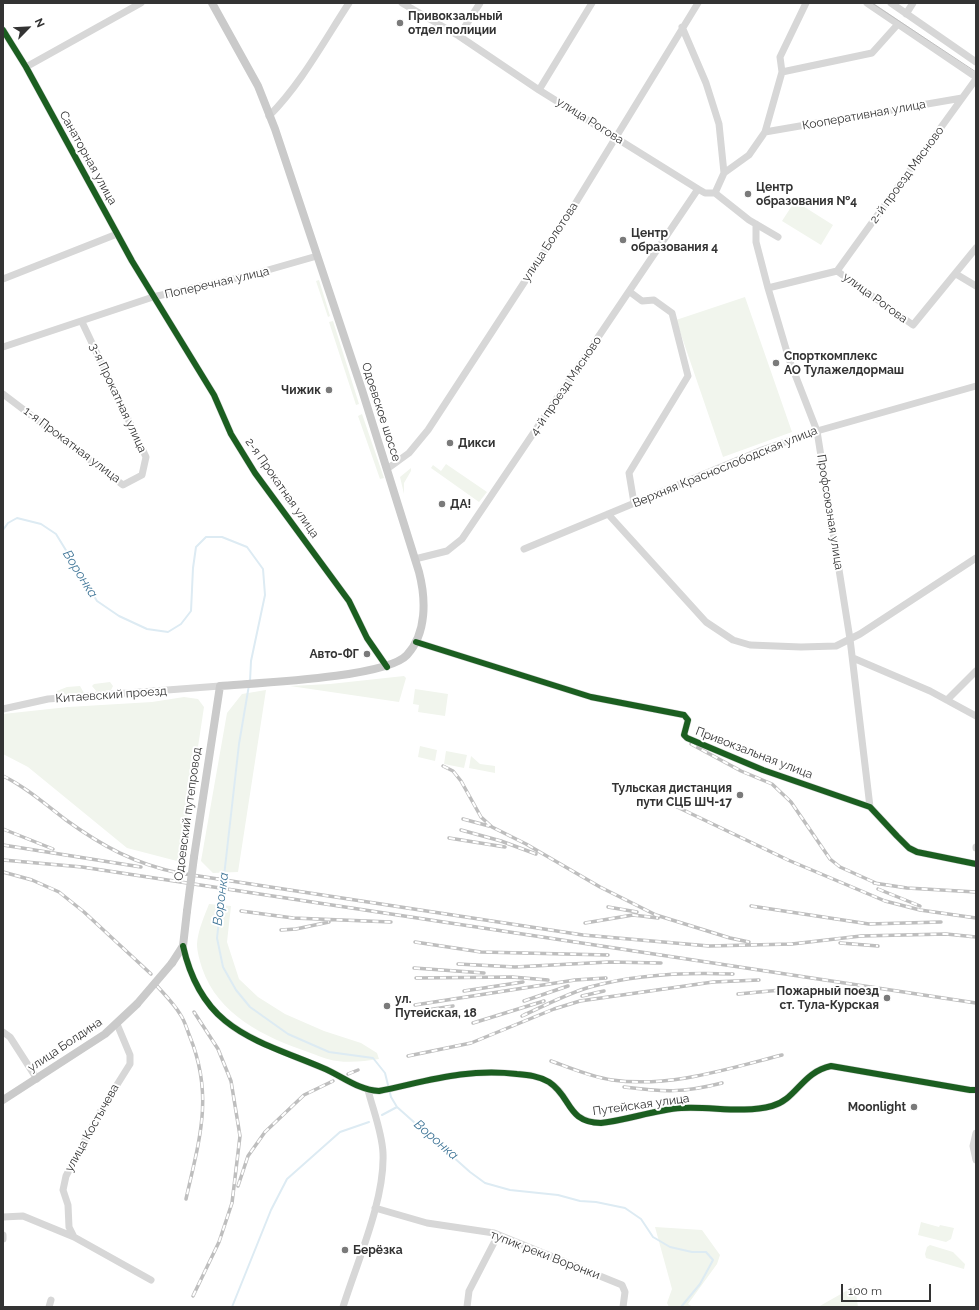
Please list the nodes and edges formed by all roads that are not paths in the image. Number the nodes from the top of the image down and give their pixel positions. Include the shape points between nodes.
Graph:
1 (140, 3) edge
2 (212, 3) edge
3 (349, 3) edge
4 (402, 3) edge
5 (480, 3) edge
6 (592, 3) edge
7 (698, 3) edge
8 (806, 3) edge
9 (867, 3) edge
10 (891, 3) edge
11 (914, 3) edge
12 (906, 14) junction
13 (898, 24) junction
14 (682, 27) junction
15 (3, 30) edge
16 (459, 36) junction
17 (976, 62) edge
18 (26, 68) junction
19 (782, 72) junction
20 (976, 78) edge
21 (539, 90) junction
22 (962, 98) junction
23 (269, 116) junction
24 (765, 132) junction
25 (615, 136) junction
26 (724, 173) junction
27 (698, 189) junction
28 (715, 193) junction
29 (756, 224) junction
30 (117, 234) junction
31 (778, 237) dead end
32 (976, 248) edge
33 (317, 256) junction
34 (837, 271) junction
35 (956, 274) junction
36 (3, 279) edge
37 (976, 286) edge
38 (768, 288) junction
39 (630, 292) junction
40 (153, 297) junction
41 (82, 322) junction
42 (3, 347) edge
43 (976, 386) edge
44 (3, 394) edge
45 (817, 430) junction
46 (387, 469) junction
47 (142, 475) joint
48 (634, 503) junction
49 (608, 514) junction
50 (524, 549) dead end
51 (976, 558) edge
52 (415, 559) junction
53 (850, 639) junction
54 (416, 642) junction
55 (853, 658) junction
56 (387, 667) junction
57 (976, 671) edge
58 (220, 686) junction
59 (947, 700) junction
60 (3, 709) edge
61 (976, 716) edge
62 (870, 807) junction
63 (976, 864) edge
64 (183, 946) junction
65 (118, 1024) junction
66 (3, 1032) edge
67 (37, 1079) junction
68 (368, 1090) junction
69 (973, 1090) edge
70 (976, 1095) edge
71 (3, 1100) edge
72 (976, 1133) edge
73 (976, 1160) edge
74 (375, 1208) junction
75 (3, 1217) edge
76 (3, 1235) edge
77 (498, 1235) junction
78 (74, 1237) junction
79 (3, 1239) edge
80 (151, 1280) dead end
81 (342, 1307) edge
82 (467, 1307) edge
83 (623, 1307) edge

1 - 18 street
2 - 23 main road, Одоевское шоссе via 252,73
3 - 23 street via 302,74
4 - 16 street, улица Рогова
5 - 16 street
6 - 21 street
7 - 14 street, улица Болотова
8 - 19 street via 780,57
9 - 13 street
10 - 12 street
11 - 12 street
12 - 17 street
13 - 19 street via 872,53
13 - 20 street
14 - 25 street, улица Болотова
14 - 26 street via 706,83 719,124
15 - 18 street, Санаторная улица
16 - 21 street, улица Рогова
18 - 30 street, Санаторная улица
19 - 24 street
20 - 22 street, 2-й проезд Мясново
21 - 25 street, улица Рогова
22 - 24 street, Кооперативная улица
22 - 34 street, 2-й проезд Мясново
23 - 33 main road, Одоевское шоссе
24 - 26 street via 749,155
25 - 27 street, улица Рогова
25 - 46 street, улица Болотова via 572,209 428,430 409,453
26 - 28 street
27 - 28 street, улица Рогова via 705,193
27 - 39 street, 4-й проезд Мясново
28 - 29 street, улица Рогова
29 - 31 street, улица Рогова
29 - 38 street, Профсоюзная улица via 756,242
30 - 36 street
30 - 40 street, Санаторная улица
32 - 35 street
33 - 40 street, Поперечная улица via 284,267
33 - 46 main road, Одоевское шоссе
34 - 35 street, улица Рогова via 913,325
34 - 38 street
35 - 37 street
38 - 45 street, Профсоюзная улица via 789,359
39 - 48 street via 642,301 654,300 672,313 688,376 629,473
39 - 52 street, 4-й проезд Мясново via 462,539 447,551
40 - 41 street, Поперечная улица
40 - 56 street, 2-я Прокатная улица via 214,395 231,434 255,473 345,595 367,638
41 - 42 street, Поперечная улица
41 - 47 street, 3-я Прокатная улица via 146,457
43 - 45 street, Верхняя Краснослободская улица
44 - 47 street, 1-я Прокатная улица via 123,485
45 - 48 street, Верхняя Краснослободская улица
45 - 53 street, Профсоюзная улица
46 - 52 main road, Одоевское шоссе
48 - 49 street, Верхняя Краснослободская улица
49 - 50 street, Верхняя Краснослободская улица
49 - 53 street via 706,622 733,640 750,645 801,647 836,646
51 - 53 street
52 - 54 main road, Одоевское шоссе via 423,585 421,627
53 - 55 street, Профсоюзная улица
54 - 56 main road, Одоевское шоссе via 406,656
54 - 62 street, Привокзальная улица via 591,697 684,715 688,720 684,735 688,738 762,770
55 - 59 street
55 - 62 street, Профсоюзная улица
56 - 58 main road, Одоевское шоссе via 319,677
57 - 59 street
58 - 60 street, Китаевский проезд via 48,700
58 - 64 main road, Одоевский путепровод, bridge
59 - 61 street
62 - 63 street, Привокзальная улица via 909,848 917,852
64 - 65 main road, улица Болдина, bridge via 172,963
64 - 68 street via 201,992 219,1016 246,1036 266,1046 332,1072
65 - 67 main road, улица Болдина
65 - 78 street, улица Костычева via 130,1055 130,1064 100,1112 66,1176 63,1190 68,1205 69,1227
66 - 67 street via 10,1038
67 - 71 main road, улица Болдина
68 - 69 street, Путейская улица via 379,1091 454,1074 476,1072 539,1077 556,1088 576,1116 590,1123 601,1123 681,1108 744,1110 774,1106 792,1093 810,1074 820,1068 831,1066
68 - 74 street via 383,1153 381,1187
69 - 70 street
72 - 73 street
74 - 77 street, тупик реки Воронки via 427,1222
74 - 81 street
75 - 78 street via 23,1216
76 - 79 street
77 - 82 street via 469,1291
77 - 83 street, тупик реки Воронки via 622,1285 625,1292
78 - 80 street

